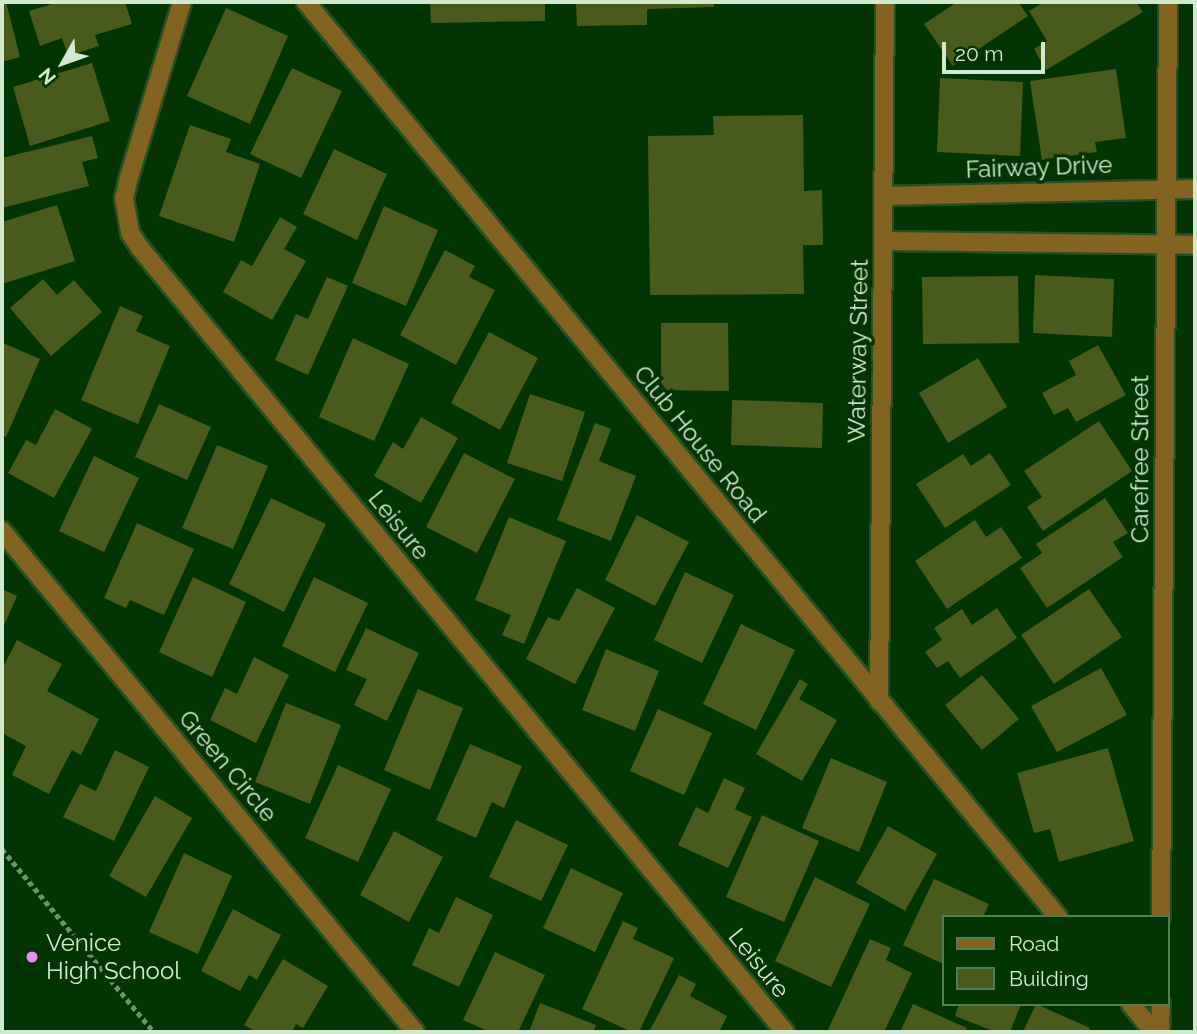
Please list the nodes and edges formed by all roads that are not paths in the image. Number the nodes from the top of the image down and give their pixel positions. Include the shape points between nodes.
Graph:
1 (182, 2) edge
2 (306, 2) edge
3 (885, 2) edge
4 (1168, 2) edge
5 (1167, 188) junction
6 (1195, 189) edge
7 (884, 196) junction
8 (884, 241) junction
9 (1166, 245) junction
10 (1195, 245) edge
11 (2, 531) edge
12 (879, 701) junction
13 (1056, 915) edge
14 (1161, 915) edge
15 (1133, 1006) edge
16 (1161, 1006) edge
17 (415, 1032) edge
18 (785, 1032) edge
19 (1154, 1032) edge
20 (1160, 1032) edge

1 - 18 street, Leisure via 124,198 130,233
2 - 12 street, Club House Road
3 - 7 street, Waterway Street
4 - 5 street, Carefree Street
5 - 6 street, Fairway Drive
5 - 7 street, Fairway Drive
5 - 9 street, Carefree Street
7 - 8 street, Waterway Street
8 - 9 street
8 - 12 street, Waterway Street
9 - 10 street
9 - 14 street, Carefree Street
11 - 17 street, Green Circle
12 - 13 street, Club House Road
15 - 19 street
16 - 20 street

